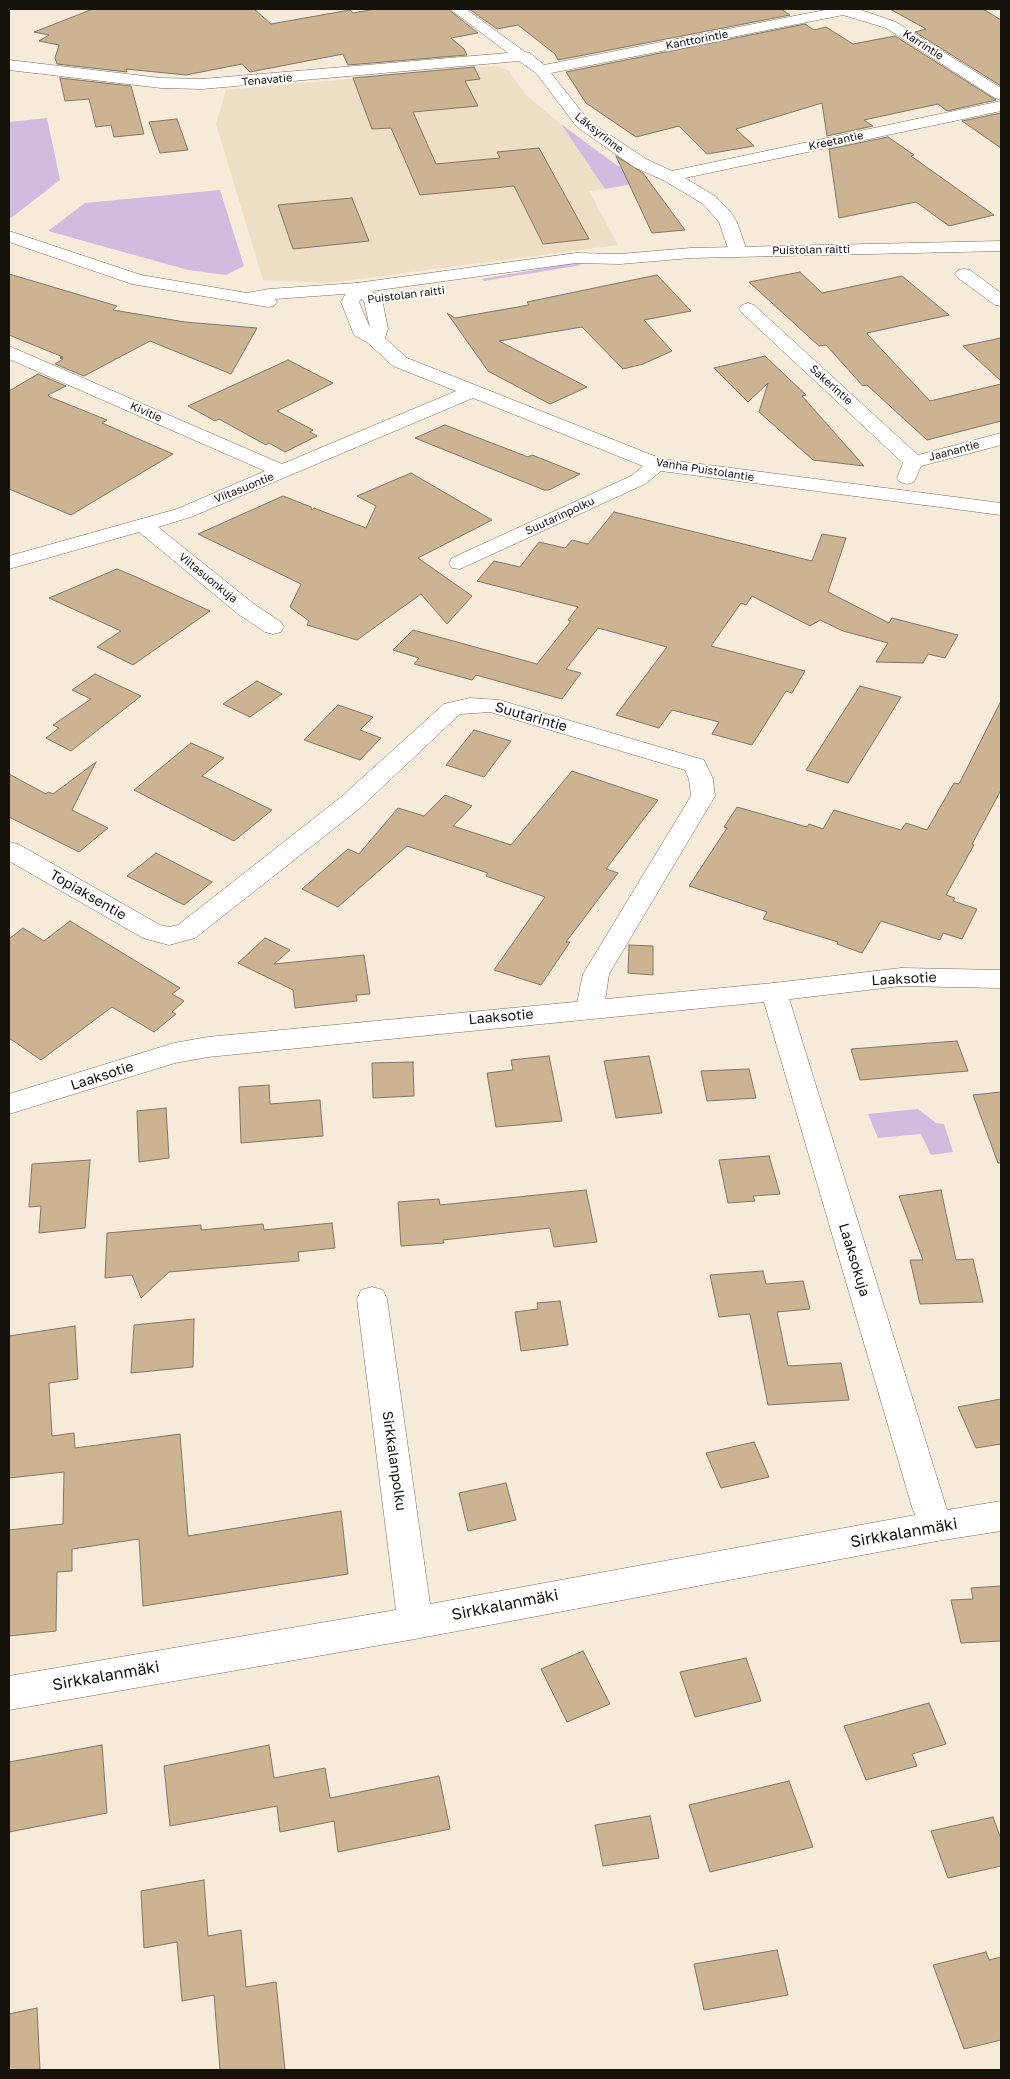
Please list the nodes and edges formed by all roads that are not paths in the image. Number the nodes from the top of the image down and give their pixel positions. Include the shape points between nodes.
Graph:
1 (457, 9) edge
2 (845, 9) edge
3 (525, 56) junction
4 (9, 65) edge
5 (542, 70) junction
6 (1001, 95) edge
7 (1001, 106) edge
8 (671, 177) junction
9 (9, 236) edge
10 (1001, 246) edge
11 (738, 251) junction
12 (620, 259) junction
13 (964, 274) dead end
14 (354, 295) junction
15 (373, 299) junction
16 (1001, 301) edge
17 (748, 309) dead end
18 (375, 339) junction
19 (9, 352) edge
20 (472, 391) junction
21 (1001, 439) edge
22 (914, 462) junction
23 (657, 464) junction
24 (283, 472) junction
25 (902, 497) junction
26 (1001, 509) edge
27 (144, 526) junction
28 (9, 563) edge
29 (460, 563) dead end
30 (272, 627) dead end
31 (9, 850) edge
32 (169, 936) joint
33 (1001, 979) edge
34 (774, 992) junction
35 (590, 1008) junction
36 (9, 1104) edge
37 (372, 1299) dead end
38 (1001, 1516) edge
39 (937, 1526) junction
40 (415, 1623) junction
41 (9, 1693) edge

1 - 3 street, Läksyrinne
2 - 5 street, Kanttorintie
2 - 6 street, Karrintie via 891,25
3 - 4 street, Tenavatie via 202,84
3 - 5 street, Läksyrinne
5 - 8 street, Läksyrinne via 583,124 640,163
7 - 8 street, Kreetantie
8 - 11 street, Läksyrinne via 721,211
9 - 14 street, Puistolan raitti via 138,280 196,291 266,302
10 - 11 street, Puistolan raitti
11 - 12 street, Puistolan raitti
12 - 14 street, Puistolan raitti via 576,258
12 - 15 street, Puistolan raitti via 584,270
13 - 16 street
14 - 15 street
14 - 18 street, Vanha Puistolantie via 361,331
15 - 18 street via 379,329
17 - 22 street, Sakerintie
18 - 20 street, Vanha Puistolantie via 400,362
19 - 24 street, Kivitie
20 - 23 street, Vanha Puistolantie
20 - 24 street, Viitasuontie
21 - 22 street, Jaanantie
22 - 25 street, Jaanantie
23 - 25 street, Vanha Puistolantie
23 - 29 street, Suutarinpolku via 638,480
24 - 27 street, Viitasuontie
25 - 26 street, Vanha Puistolantie
27 - 28 street, Viitasuontie
27 - 30 street, Viitasuonkuja
31 - 32 street, Topiaksentie via 152,932
32 - 35 street, Suutarintie via 186,932 343,809 452,709 491,704 695,765 701,778 703,796 596,974
33 - 34 street, Laaksotie via 901,977
34 - 35 street, Laaksotie
34 - 39 street, Laaksokuja
35 - 36 street, Laaksotie via 208,1047 174,1053
37 - 40 street, Sirkkalanpolku
38 - 39 street, Sirkkalanmäki
39 - 40 street, Sirkkalanmäki
40 - 41 street, Sirkkalanmäki

